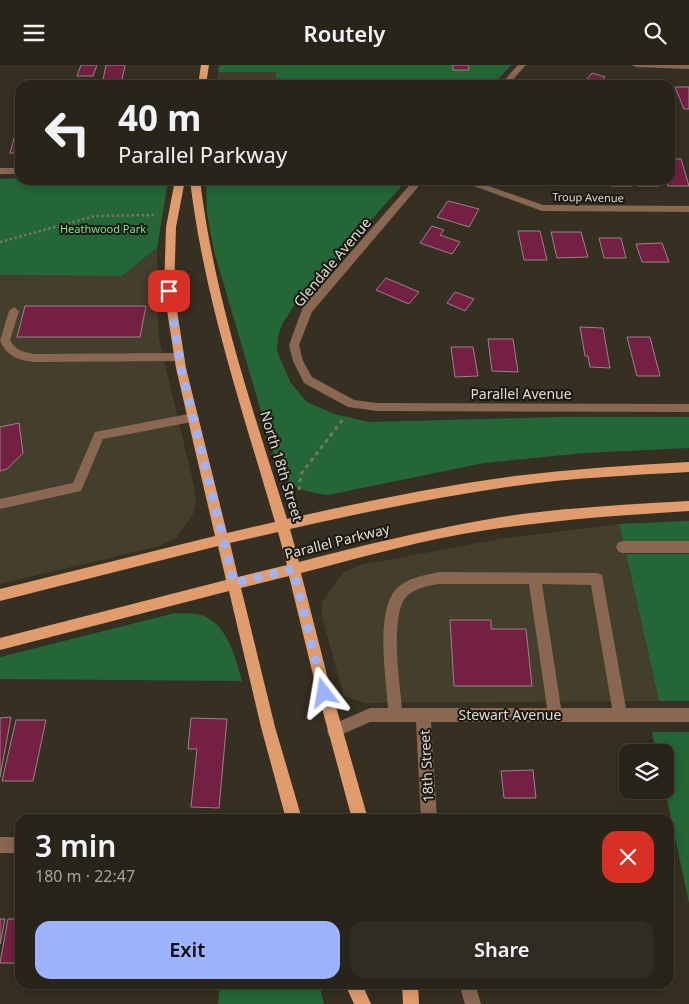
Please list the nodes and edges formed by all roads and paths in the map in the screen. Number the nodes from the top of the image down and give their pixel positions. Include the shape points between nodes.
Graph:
1 (204, 65) edge
2 (522, 65) edge
3 (636, 65) edge
4 (689, 67) edge
5 (202, 80) edge
6 (508, 80) edge
7 (0, 171) edge
8 (15, 171) edge
9 (179, 185) edge
10 (196, 185) edge
11 (415, 185) edge
12 (476, 185) edge
13 (689, 209) edge
14 (162, 215) dead end
15 (0, 242) edge
16 (14, 311) dead end
17 (179, 357) junction
18 (352, 404) joint
19 (689, 408) edge
20 (345, 417) dead end
21 (193, 418) junction
22 (689, 467) edge
23 (300, 491) dead end
24 (0, 504) edge
25 (689, 505) edge
26 (283, 526) junction
27 (223, 540) junction
28 (622, 547) dead end
29 (689, 547) edge
30 (293, 569) junction
31 (535, 579) junction
32 (234, 583) junction
33 (0, 595) edge
34 (0, 644) edge
35 (423, 714) junction
36 (555, 714) junction
37 (395, 715) junction
38 (620, 715) junction
39 (689, 715) edge
40 (334, 731) junction
41 (293, 814) edge
42 (359, 814) edge
43 (429, 814) edge
44 (0, 845) edge
45 (15, 845) edge
46 (356, 989) edge
47 (410, 989) edge
48 (468, 989) edge
49 (363, 1004) edge
50 (411, 1004) edge
51 (473, 1004) edge

1 - 5 main road
2 - 6 street
3 - 4 street
7 - 8 street
9 - 17 main road via 171,227 169,291
10 - 26 main road, North 18th Street via 210,281
11 - 18 street, Glendale Avenue via 306,310 299,325 294,345 308,380
12 - 13 street, Troup Avenue via 542,208
14 - 15 path via 95,216
16 - 17 street via 5,340 16,356
17 - 21 main road
18 - 19 street, Parallel Avenue via 430,408
20 - 23 path via 302,474
21 - 24 street via 99,435 76,487
21 - 27 main road
22 - 26 main road, Parallel Parkway via 473,487
25 - 30 main road, Parallel Parkway via 486,525
26 - 27 main road, Parallel Parkway
26 - 30 main road, North 18th Street
27 - 32 main road
27 - 33 main road, Parallel Parkway
28 - 29 street
30 - 32 main road, Parallel Parkway
30 - 40 main road, North 18th Street
31 - 36 street
31 - 37 street via 439,578 408,587 398,597 391,615
31 - 38 street via 597,579
32 - 34 main road, Parallel Parkway
32 - 41 main road
35 - 36 street, Stewart Avenue
35 - 37 street, Stewart Avenue
35 - 43 street, 18th Street
36 - 38 street, Stewart Avenue
37 - 40 street, Stewart Avenue via 370,715
38 - 39 street, Stewart Avenue
40 - 42 main road, North 18th Street
44 - 45 street
46 - 49 main road
47 - 50 main road
48 - 51 street

